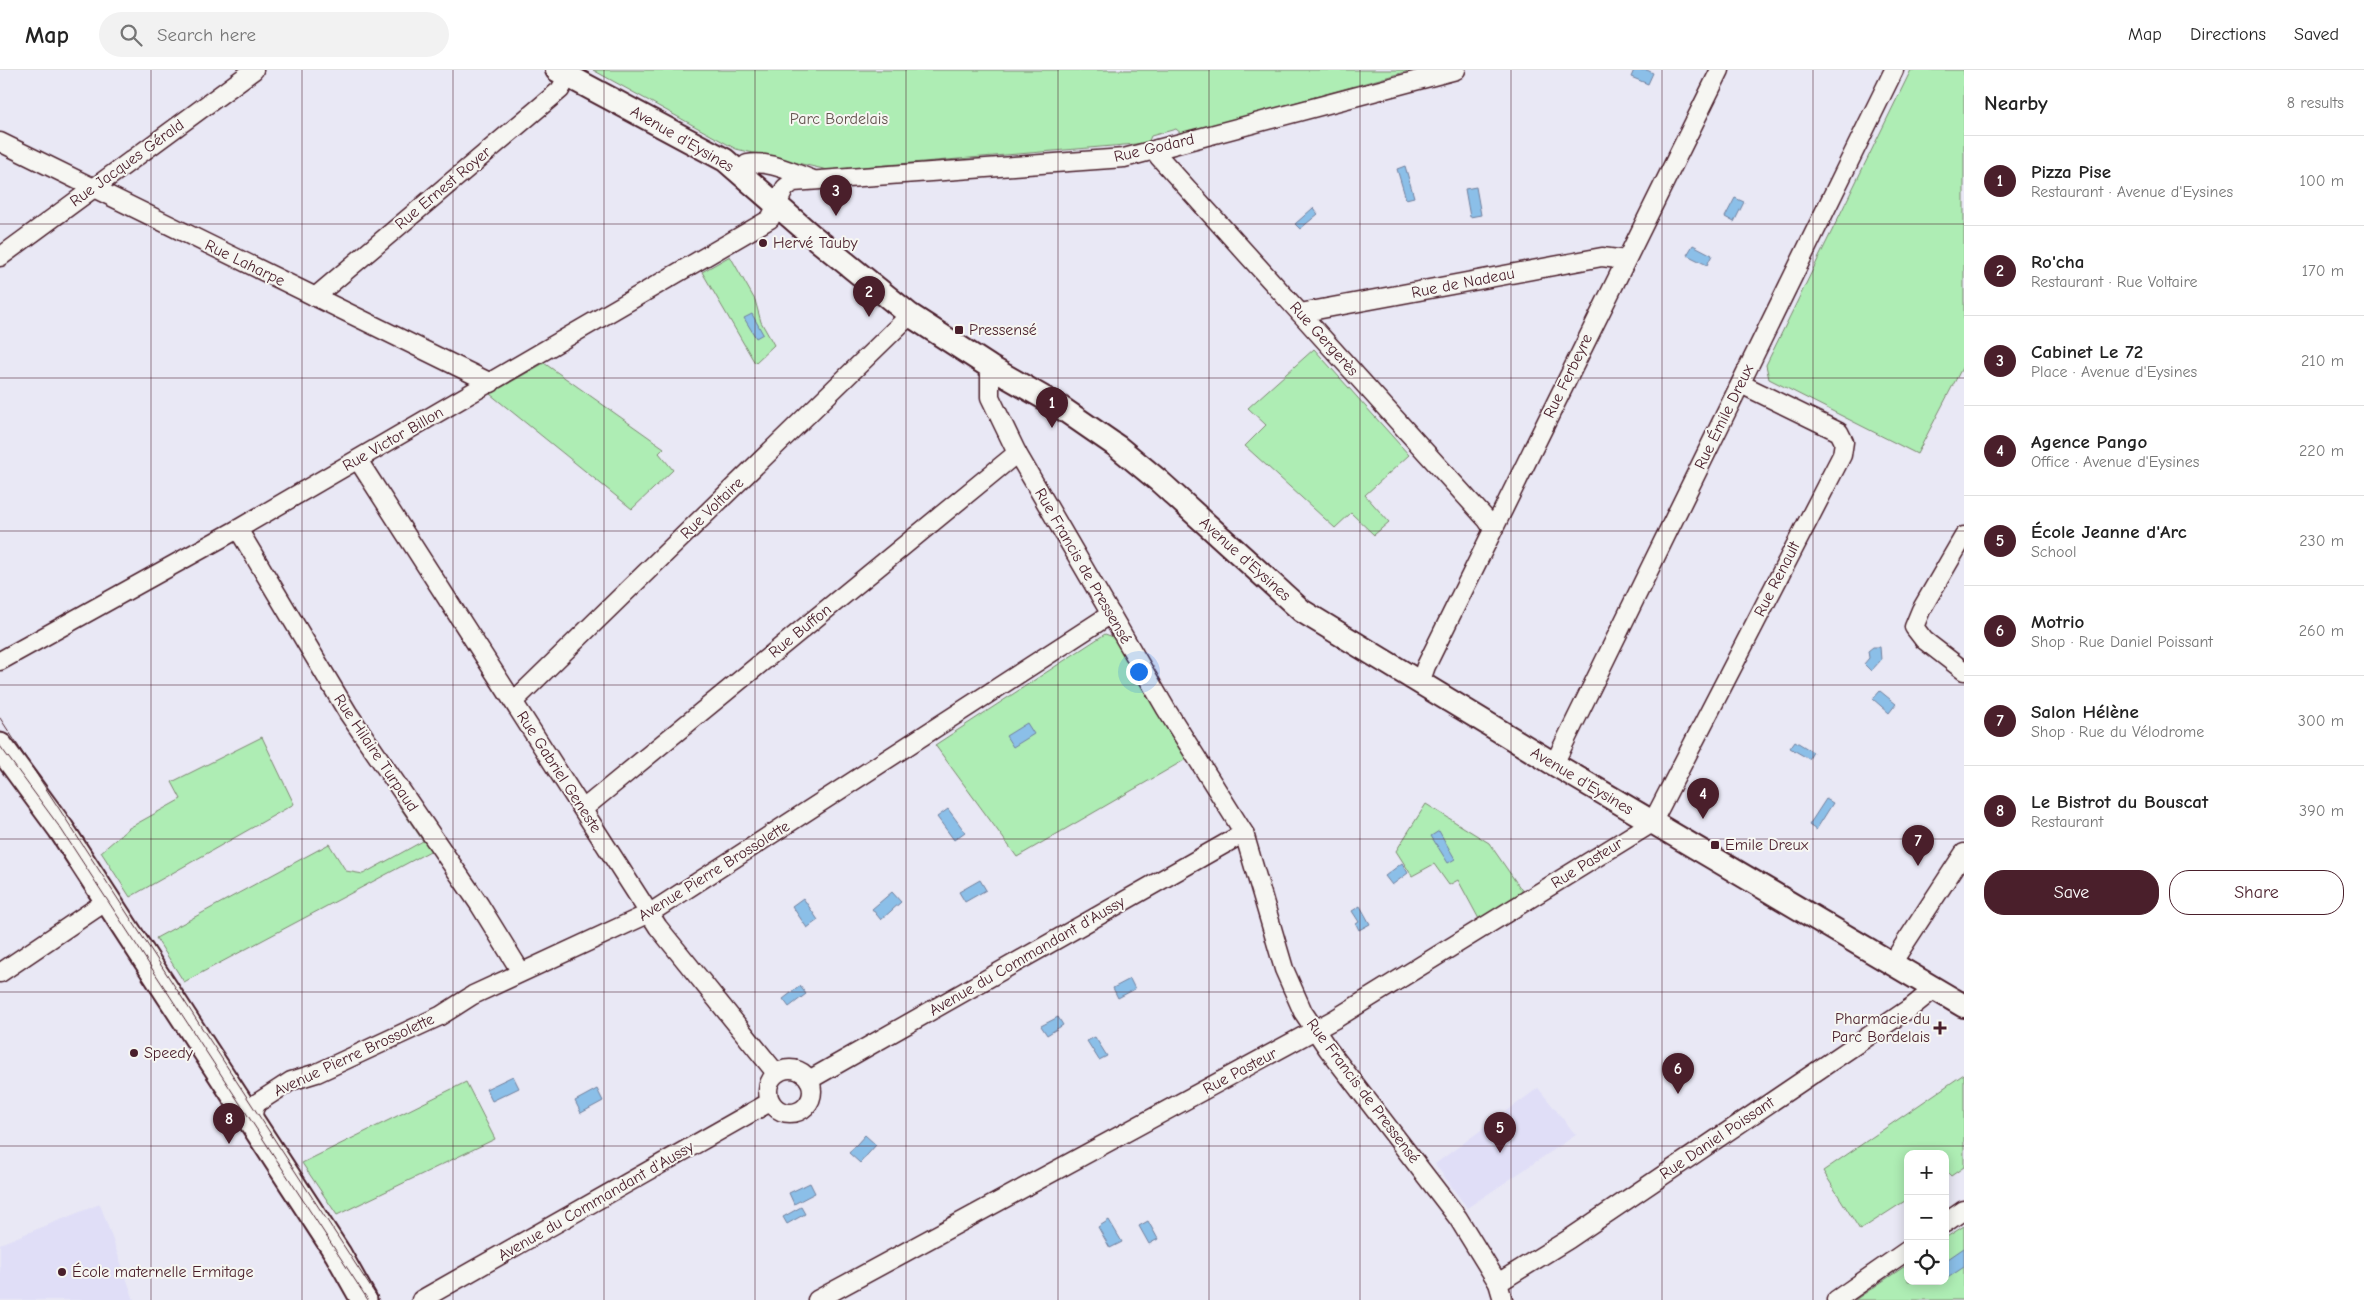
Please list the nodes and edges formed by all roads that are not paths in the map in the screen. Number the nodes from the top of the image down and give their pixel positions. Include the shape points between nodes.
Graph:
1 (254, 70) edge
2 (1456, 70) edge
3 (1720, 70) edge
4 (1894, 70) edge
5 (562, 73) edge
6 (0, 142) edge
7 (1157, 149) junction
8 (740, 172) junction
9 (814, 180) junction
10 (93, 188) junction
11 (776, 205) junction
12 (0, 257) edge
13 (1626, 260) junction
14 (315, 297) junction
15 (1300, 314) junction
16 (910, 315) junction
17 (990, 367) junction
18 (491, 383) junction
19 (1741, 384) junction
20 (1017, 453) junction
21 (358, 460) junction
22 (238, 529) junction
23 (1493, 529) junction
24 (1964, 536) edge
25 (1111, 614) junction
26 (0, 661) edge
27 (1964, 671) edge
28 (1420, 683) junction
29 (514, 701) junction
30 (0, 746) edge
31 (1554, 764) junction
32 (583, 810) junction
33 (1652, 823) junction
34 (1244, 833) junction
35 (1964, 853) edge
36 (108, 900) junction
37 (650, 913) junction
38 (1892, 963) junction
39 (521, 972) junction
40 (0, 974) edge
41 (1934, 989) junction
42 (1964, 1006) edge
43 (1315, 1028) junction
44 (776, 1073) junction
45 (809, 1080) junction
46 (770, 1102) junction
47 (252, 1122) junction
48 (1964, 1210) edge
49 (1949, 1220) edge
50 (1904, 1253) edge
51 (1501, 1292) edge
52 (364, 1300) edge
53 (421, 1300) edge
54 (817, 1300) edge
55 (1836, 1300) edge

1 - 10 street, Rue Jacques Gérald
2 - 7 street, Rue Godard
3 - 13 street, Rue Ferbeyre
4 - 19 street, Rue Émile Dreux
5 - 8 street, Avenue d'Eysines via 709,150
5 - 14 street, Rue Ernest Royer via 560,90
6 - 10 street, Rue Laharpe
7 - 9 street, Rue Godard via 1124,158
7 - 15 street, Rue Gergerès via 1159,157
8 - 9 street via 747,164 756,162
8 - 11 street, Avenue d'Eysines
9 - 11 street, Rue Godard via 792,182 784,188
10 - 12 street, Rue Jacques Gérald
10 - 14 street, Rue Laharpe
11 - 16 street, Avenue d'Eysines
11 - 18 street, Rue Victor Billon via 770,219
13 - 15 street, Rue de Nadeau via 1602,257
13 - 23 street, Rue Ferbeyre
14 - 18 street, Rue Laharpe
15 - 23 street, Rue Gergerès
16 - 17 street, Avenue d'Eysines
16 - 29 street, Rue Voltaire
17 - 20 street, Rue Francis de Pressensé via 990,397
17 - 28 street, Avenue d'Eysines via 1060,407 1118,447 1302,610
18 - 21 street, Rue Victor Billon
19 - 31 street, Rue Émile Dreux
19 - 33 street, Rue Renault via 1839,432 1844,442 1842,455
20 - 25 street, Rue Francis de Pressensé
20 - 32 street, Rue Buffon
21 - 22 street, Rue Victor Billon
21 - 29 street, Rue Gabriel Geneste
22 - 26 street, Rue Victor Billon
22 - 39 street, Rue Hilaire Turpaud via 348,714 479,904
23 - 28 street, Rue Ferbeyre
24 - 27 street via 1914,627 1924,640
25 - 34 street, Rue Francis de Pressensé
25 - 37 street, Avenue Pierre Brossolette
28 - 31 street, Avenue d'Eysines
29 - 32 street, Rue Gabriel Geneste
30 - 36 main road via 46,807
31 - 33 street, Avenue d'Eysines
32 - 37 street, Rue Gabriel Geneste
33 - 38 street, Avenue d'Eysines
33 - 43 street, Rue Pasteur via 1335,1019
34 - 43 street, Rue Francis de Pressensé via 1284,969 1303,1012
34 - 45 street, Avenue du Commandant d'Aussy
35 - 38 street
36 - 40 street
36 - 47 main road
37 - 39 street, Avenue Pierre Brossolette
37 - 44 street, Rue Gabriel Geneste
38 - 41 street, Avenue d'Eysines
39 - 47 street, Avenue Pierre Brossolette via 473,995 440,1016 317,1073 291,1081 257,1103
41 - 42 street, Avenue d'Eysines
41 - 51 street, Rue Daniel Poissant via 1569,1239
43 - 51 street, Rue Francis de Pressensé via 1458,1218
43 - 54 street, Rue Pasteur
44 - 45 street via 783,1069 798,1070
44 - 46 street via 767,1089
45 - 46 street via 812,1095 798,1112 782,1112
46 - 53 street, Avenue du Commandant d'Aussy
47 - 52 main road
48 - 49 street
50 - 55 street

